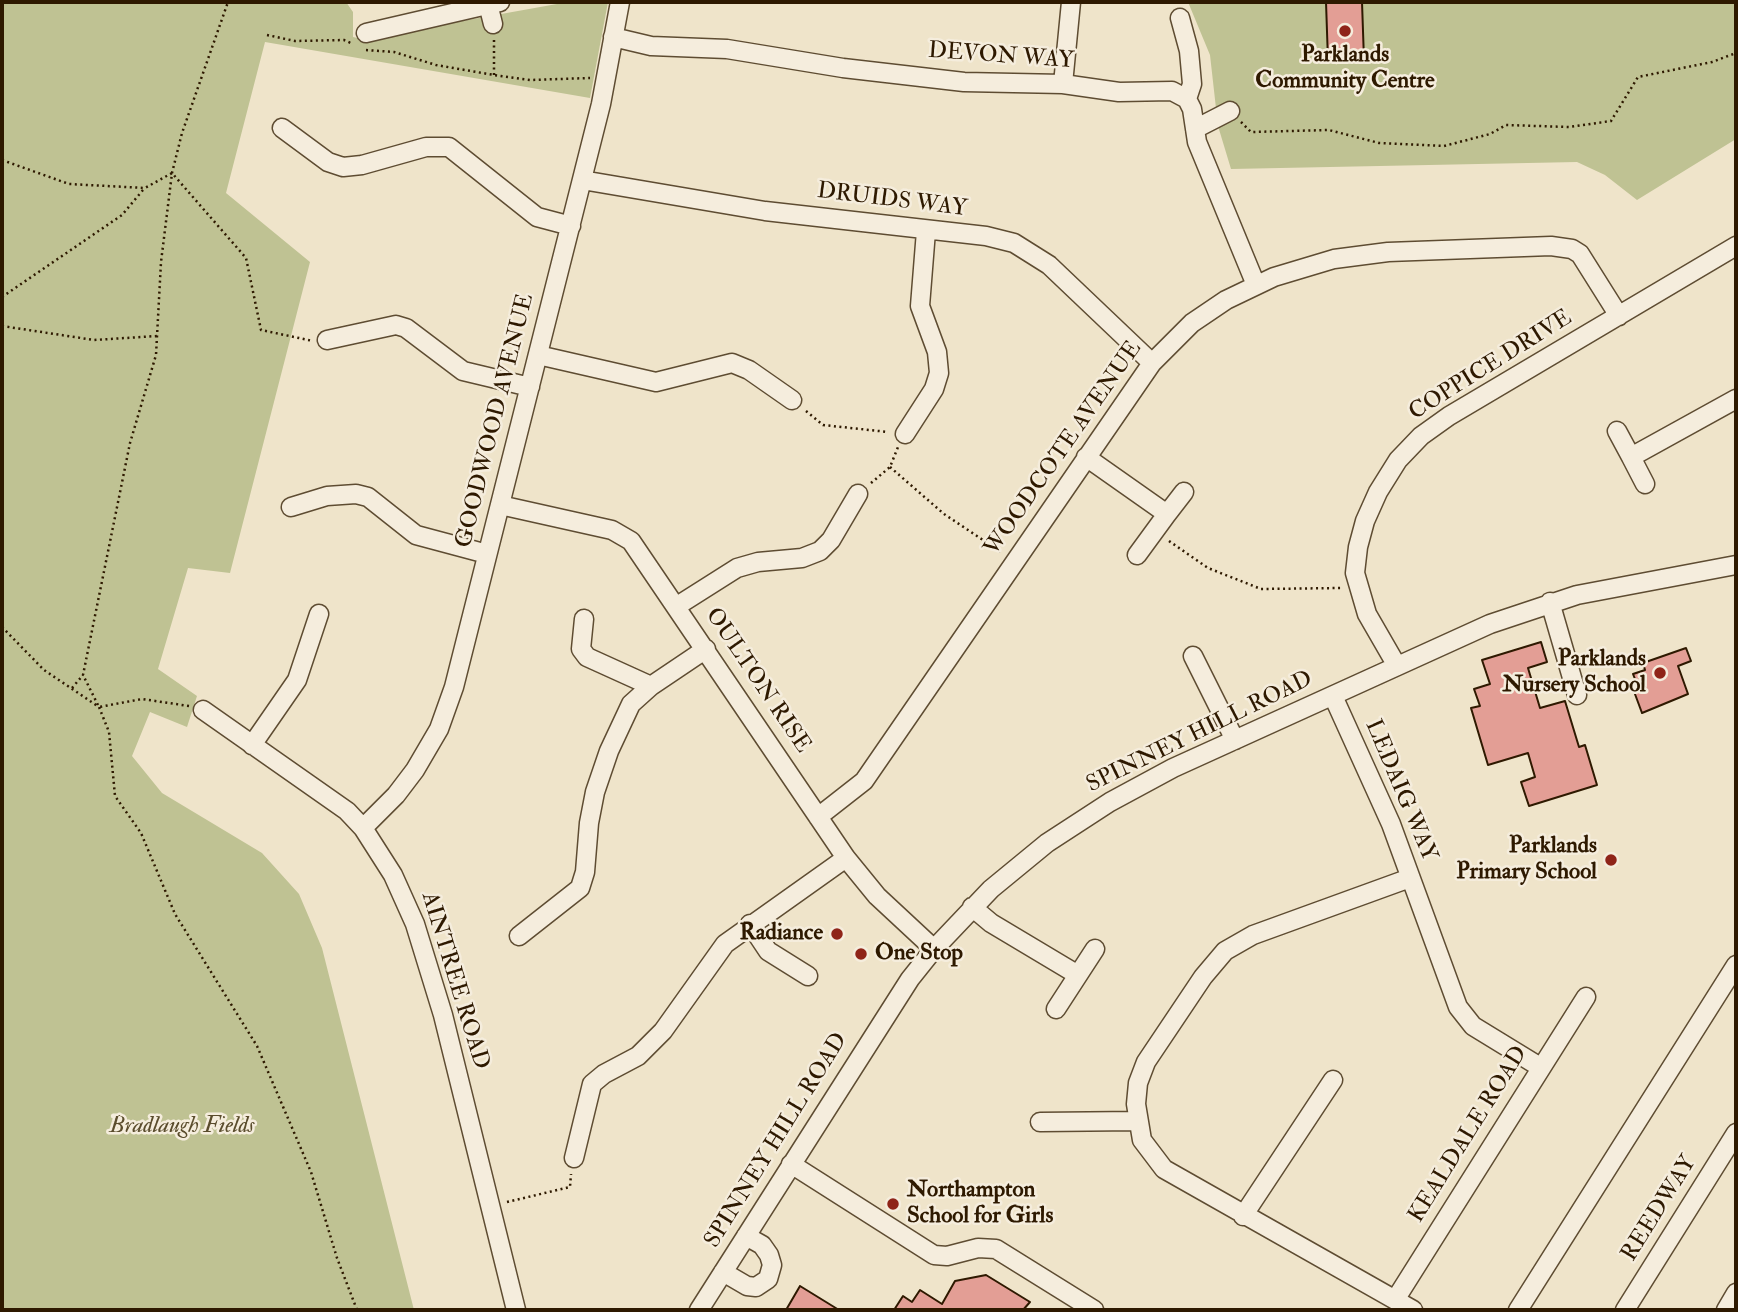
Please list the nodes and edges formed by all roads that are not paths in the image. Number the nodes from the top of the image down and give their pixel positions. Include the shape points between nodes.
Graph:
1 (620, 2) edge
2 (1071, 2) edge
3 (494, 3) edge
4 (1180, 18) dead end
5 (493, 24) road end
6 (366, 33) dead end
7 (613, 37) junction
8 (1063, 84) junction
9 (1187, 99) junction
10 (1230, 111) road end
11 (282, 128) dead end
12 (1195, 129) junction
13 (582, 180) junction
14 (570, 226) junction
15 (926, 231) junction
16 (1736, 246) edge
17 (1256, 285) junction
18 (1619, 316) junction
19 (327, 340) road end
20 (538, 355) junction
21 (1152, 363) junction
22 (530, 387) junction
23 (1736, 398) edge
24 (792, 400) road end
25 (1617, 431) dead end
26 (905, 434) road end
27 (1086, 457) junction
28 (1631, 457) junction
29 (1645, 484) dead end
30 (1184, 492) dead end
31 (858, 494) road end
32 (500, 505) junction
33 (291, 507) dead end
34 (1167, 514) junction
35 (487, 554) junction
36 (1137, 555) dead end
37 (1736, 565) edge
38 (1550, 602) junction
39 (677, 606) junction
40 (319, 614) dead end
41 (583, 619) dead end
42 (706, 649) junction
43 (1193, 656) dead end
44 (1396, 666) junction
45 (651, 685) junction
46 (1577, 695) dead end
47 (1333, 696) junction
48 (203, 710) road end
49 (1235, 740) junction
50 (252, 745) junction
51 (818, 817) junction
52 (363, 828) junction
53 (846, 858) junction
54 (1410, 878) junction
55 (972, 908) junction
56 (750, 923) junction
57 (519, 936) dead end
58 (934, 949) junction
59 (1095, 949) dead end
60 (1736, 965) edge
61 (1078, 975) junction
62 (808, 976) dead end
63 (1586, 997) dead end
64 (1056, 1009) dead end
65 (1540, 1066) junction
66 (1333, 1080) dead end
67 (1137, 1121) junction
68 (1040, 1122) dead end
69 (1736, 1133) edge
70 (574, 1158) road end
71 (791, 1164) junction
72 (1243, 1216) junction
73 (746, 1236) junction
74 (723, 1272) junction
75 (1736, 1293) edge
76 (1395, 1300) junction
77 (516, 1310) edge
78 (699, 1310) edge
79 (1094, 1310) edge
80 (1413, 1310) edge
81 (1518, 1310) edge
82 (1625, 1310) edge
83 (1726, 1310) edge

1 - 7 street, GOODWOOD AVENUE
2 - 8 street
3 - 5 street
3 - 6 street
4 - 9 street via 1192,84
7 - 8 street, DEVON WAY via 651,46 727,48 950,80
7 - 13 street, GOODWOOD AVENUE
8 - 9 street, DEVON WAY via 1119,92 1172,91
9 - 12 street
10 - 12 street
11 - 14 street via 328,162 343,167 426,147 449,147 537,217
12 - 17 street
13 - 14 street, GOODWOOD AVENUE
13 - 15 street, DRUIDS WAY via 705,202
14 - 20 street, GOODWOOD AVENUE
15 - 21 street, DRUIDS WAY via 986,236 1027,248
15 - 26 street via 920,306 937,352 939,373
16 - 18 street, COPPICE DRIVE
17 - 18 street, WOODCOTE AVENUE via 1305,266 1355,256 1564,247 1587,263
17 - 21 street, WOODCOTE AVENUE via 1208,312
18 - 44 street, COPPICE DRIVE via 1449,416 1410,447 1388,474 1365,521 1356,559 1357,588
19 - 22 street via 378,327 406,328 463,371
20 - 22 street, GOODWOOD AVENUE
20 - 24 street via 656,382 732,363
21 - 27 street, WOODCOTE AVENUE
22 - 32 street, GOODWOOD AVENUE
23 - 28 street
25 - 28 street
27 - 34 street
27 - 51 street, WOODCOTE AVENUE via 864,781
28 - 29 street
30 - 34 street
31 - 39 street via 820,551 737,568
32 - 35 street, GOODWOOD AVENUE
32 - 39 street, OULTON RISE via 612,530 631,541
33 - 35 street via 327,496 356,494 368,497 416,535
34 - 36 street
35 - 52 street, GOODWOOD AVENUE via 439,729 396,795
37 - 38 street, SPINNEY HILL ROAD
38 - 44 street, SPINNEY HILL ROAD
38 - 46 street
39 - 42 street, OULTON RISE
40 - 50 street via 297,680
41 - 45 street via 581,649 587,657
42 - 45 street
42 - 51 street, OULTON RISE
43 - 49 street
44 - 47 street, SPINNEY HILL ROAD
45 - 57 street via 627,711 603,765 591,807 580,888
47 - 49 street, SPINNEY HILL ROAD
47 - 54 street, LEDAIG WAY via 1382,802
48 - 50 street, AINTREE ROAD
49 - 55 street, SPINNEY HILL ROAD via 1138,786 1078,821 1016,866
50 - 52 street, AINTREE ROAD via 338,804
51 - 53 street, OULTON RISE
52 - 77 street, AINTREE ROAD via 393,875 421,943
53 - 56 street
53 - 58 street, OULTON RISE via 877,897
54 - 65 street, LEDAIG WAY via 1462,1015
54 - 67 street via 1253,935 1225,951 1146,1062 1137,1093
55 - 58 street, SPINNEY HILL ROAD
55 - 61 street
56 - 62 street via 768,951
56 - 70 street via 714,955 671,1021 638,1056 592,1084
58 - 71 street, SPINNEY HILL ROAD via 883,1018
59 - 61 street
60 - 81 street
61 - 64 street
63 - 65 street, KEALDALE ROAD
65 - 76 street, KEALDALE ROAD
66 - 72 street
67 - 68 street
67 - 72 street via 1147,1151 1164,1169
69 - 82 street, REEDWAY
71 - 73 street, SPINNEY HILL ROAD
71 - 79 street via 933,1255 996,1250
72 - 76 street
73 - 74 street, SPINNEY HILL ROAD
73 - 74 street via 769,1255 768,1279 756,1287 747,1286
74 - 78 street, SPINNEY HILL ROAD
75 - 83 street
76 - 80 street

